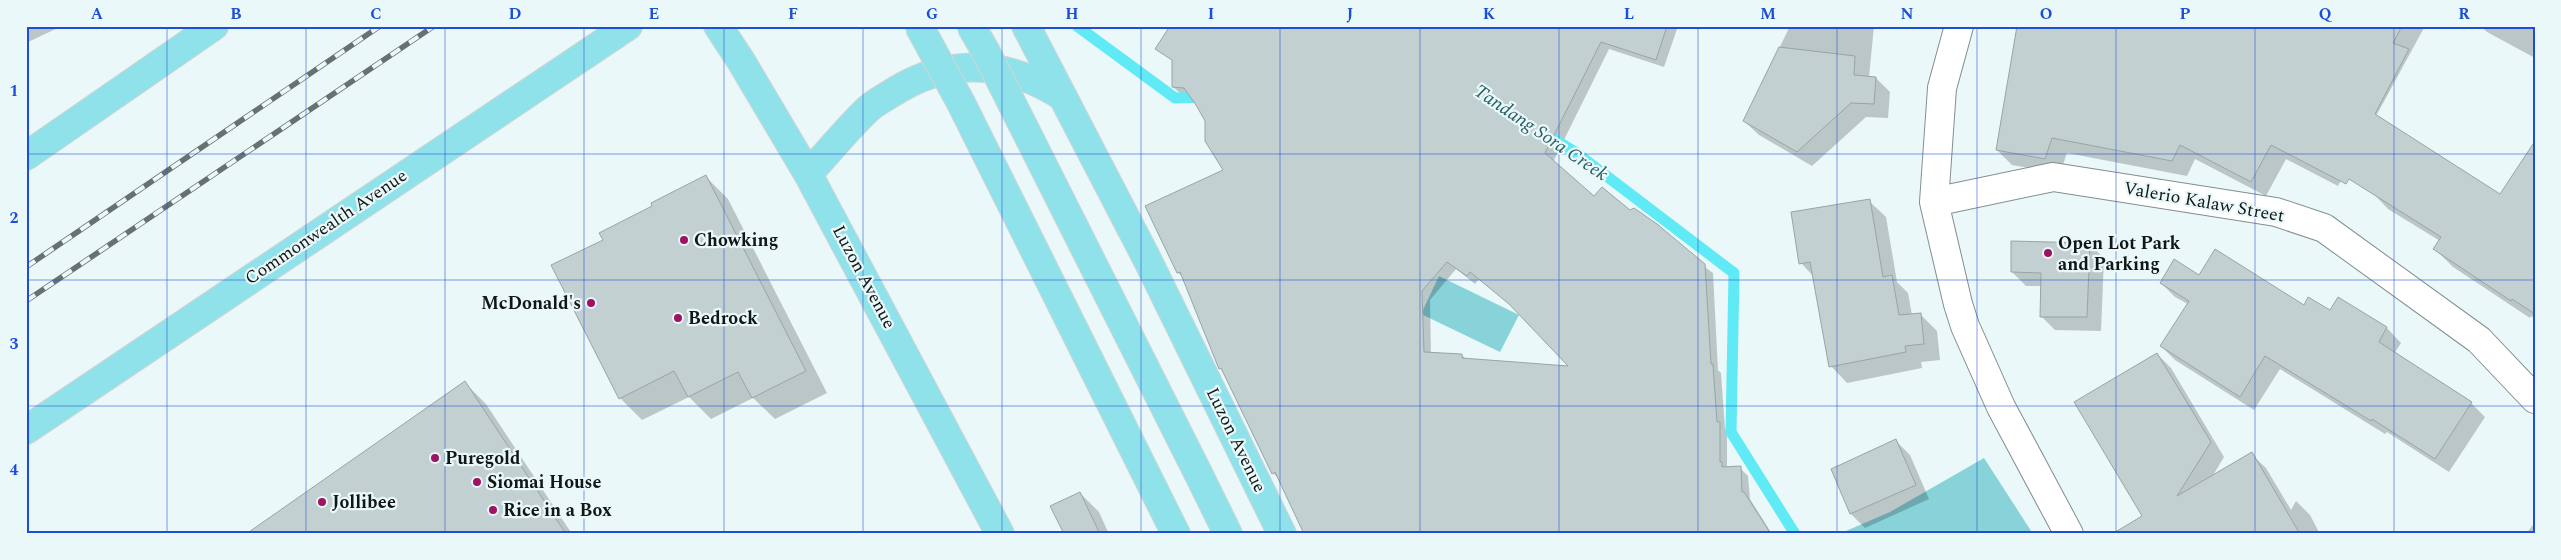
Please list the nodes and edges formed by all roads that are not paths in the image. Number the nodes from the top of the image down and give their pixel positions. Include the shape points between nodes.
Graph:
1 (214, 26) edge
2 (628, 26) edge
3 (718, 26) edge
4 (919, 26) edge
5 (971, 26) edge
6 (1026, 26) edge
7 (1959, 26) edge
8 (1062, 96) junction
9 (26, 156) edge
10 (808, 174) junction
11 (1934, 202) junction
12 (2535, 398) edge
13 (26, 430) edge
14 (1000, 534) edge
15 (1176, 534) edge
16 (1228, 534) edge
17 (1282, 534) edge
18 (2069, 534) edge

1 - 9 main road
2 - 13 main road, Commonwealth Avenue
3 - 10 main road, Luzon Avenue
4 - 15 main road, bridge via 961,103
5 - 16 main road, bridge
6 - 8 main road, Luzon Avenue
7 - 11 street via 1942,88
8 - 10 main road via 1041,82 1018,73 982,66 945,69 911,81 868,109
8 - 17 main road, Luzon Avenue via 1147,259
10 - 14 main road, Luzon Avenue
11 - 12 street, Valerio Kalaw Street via 2053,177 2276,212 2324,228 2479,340
11 - 18 street via 1965,326 2001,407

